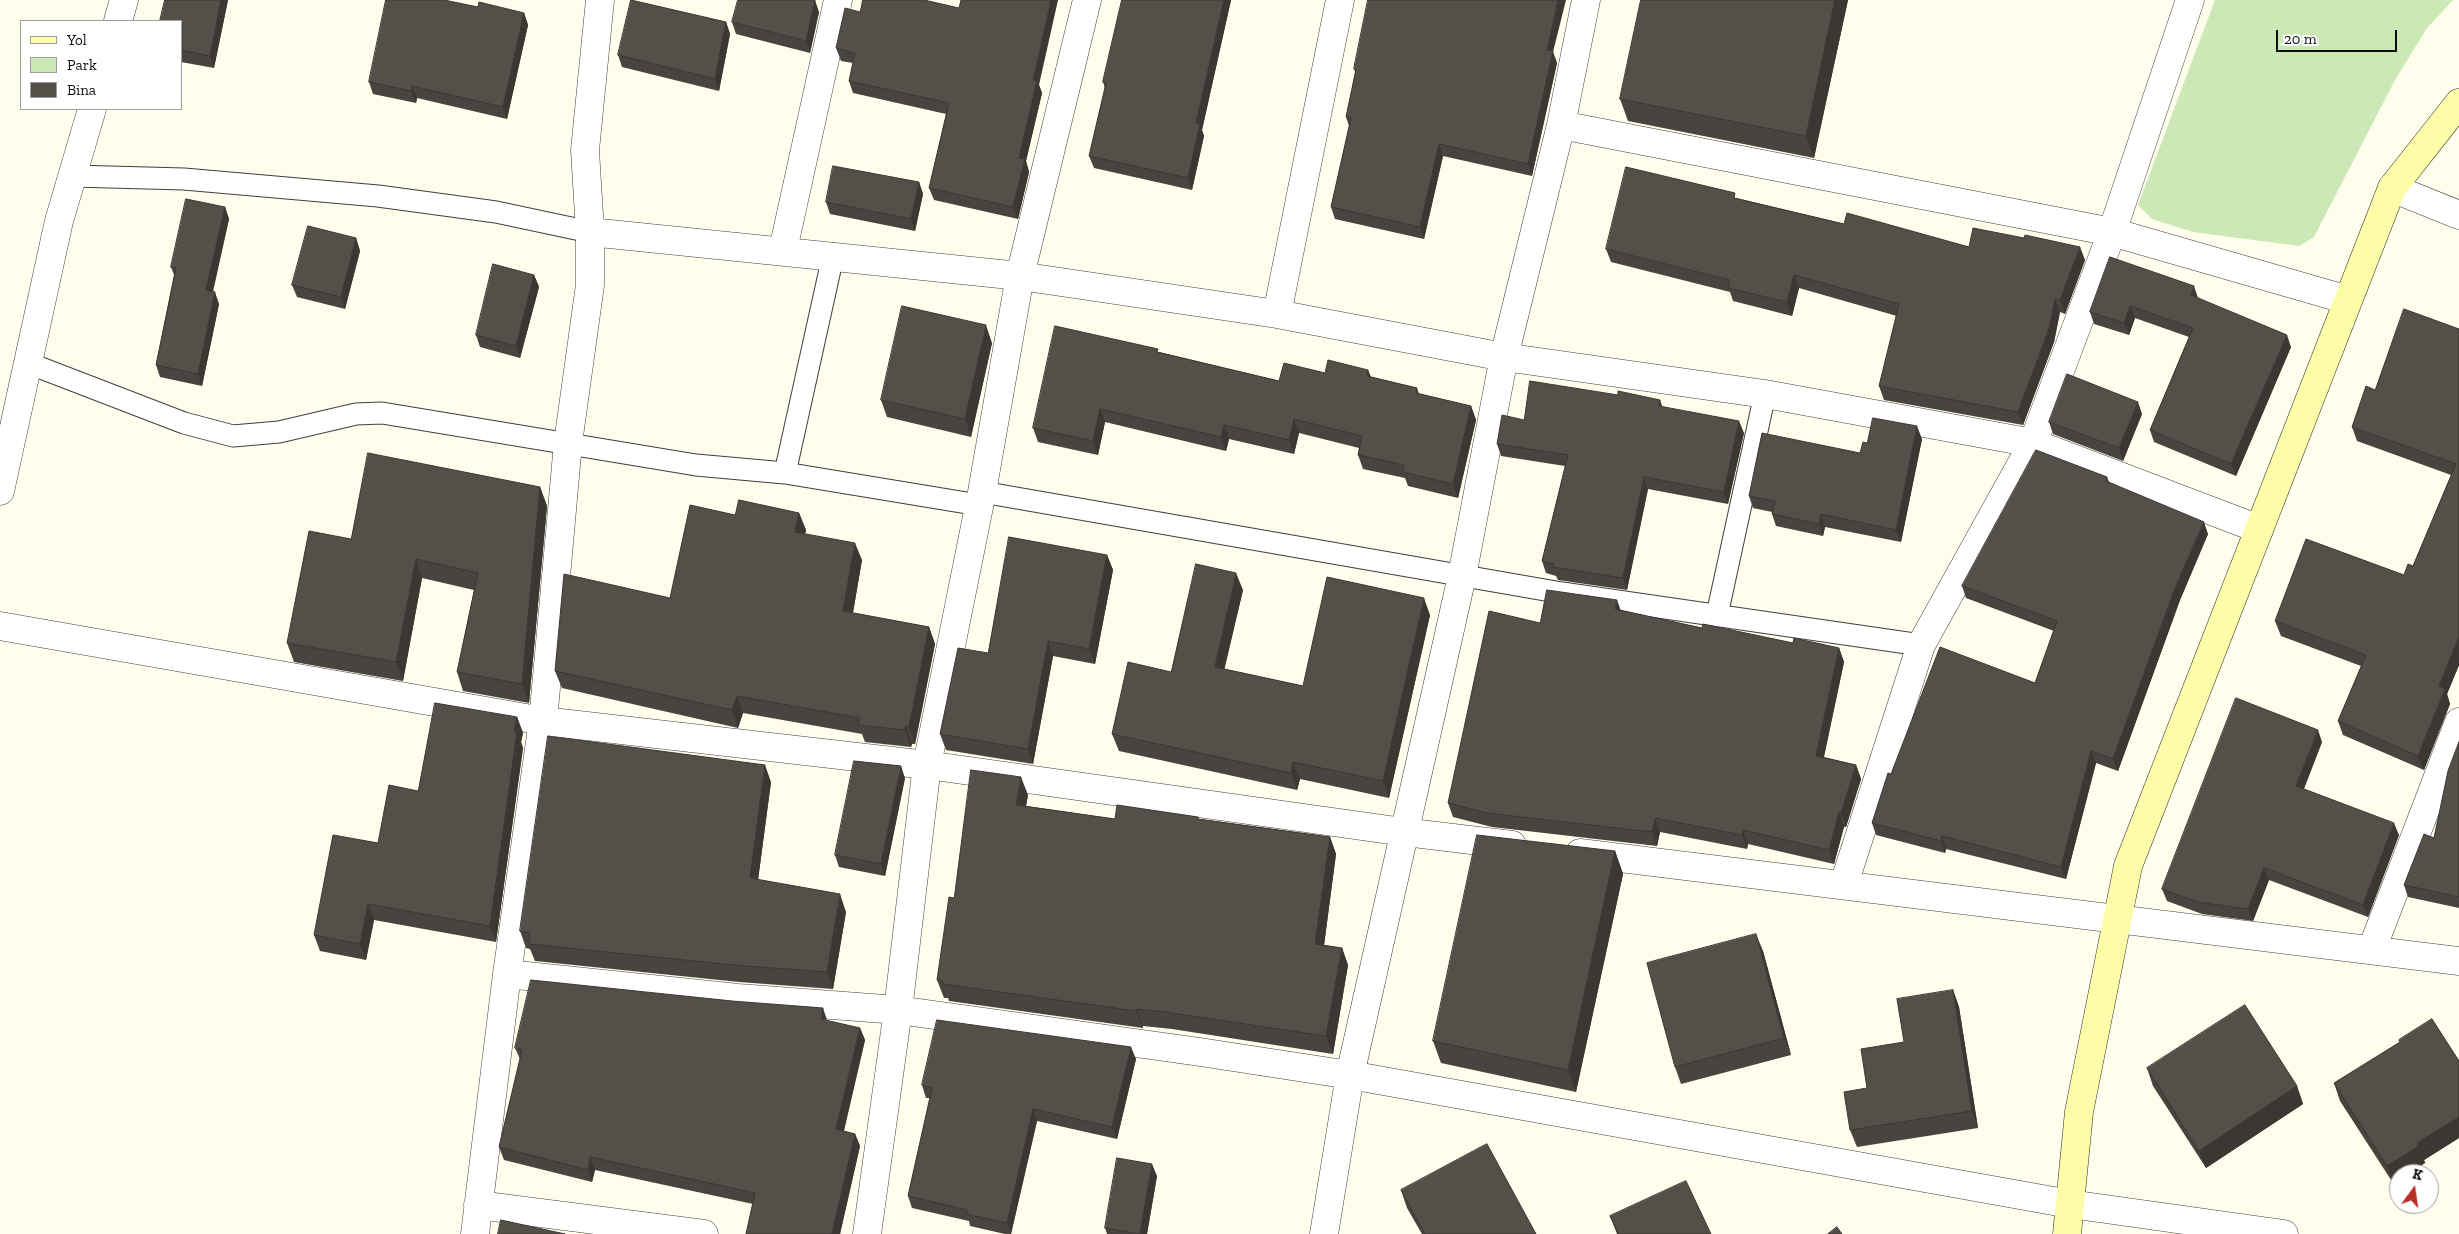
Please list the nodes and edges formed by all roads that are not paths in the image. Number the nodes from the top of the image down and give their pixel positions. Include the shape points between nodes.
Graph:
1 (124, 0) edge
2 (600, 0) edge
3 (838, 0) edge
4 (1087, 0) edge
5 (1340, 0) edge
6 (1586, 0) edge
7 (2190, 0) edge
8 (118, 20) edge
9 (2459, 103) edge
10 (92, 110) edge
11 (1561, 126) junction
12 (72, 176) junction
13 (2392, 188) junction
14 (2459, 215) edge
15 (590, 232) junction
16 (2112, 232) junction
17 (783, 250) junction
18 (833, 256) junction
19 (1020, 276) junction
20 (2348, 300) junction
21 (1277, 314) junction
22 (1504, 357) junction
23 (28, 363) junction
24 (1765, 394) junction
25 (568, 443) junction
26 (2033, 443) junction
27 (785, 472) junction
28 (0, 491) edge
29 (980, 498) junction
30 (2259, 529) junction
31 (1462, 576) junction
32 (1717, 615) junction
33 (0, 626) edge
34 (1921, 645) junction
35 (543, 721) junction
36 (2459, 722) edge
37 (927, 765) junction
38 (1404, 832) junction
39 (1844, 884) junction
40 (2116, 920) junction
41 (2372, 949) junction
42 (2459, 961) edge
43 (507, 974) junction
44 (898, 1010) junction
45 (1350, 1075) junction
46 (478, 1204) junction
47 (2070, 1204) junction
48 (476, 1234) edge
49 (704, 1234) edge
50 (867, 1234) edge
51 (1324, 1234) edge
52 (2067, 1234) edge
53 (2284, 1234) edge

1 - 8 street
2 - 15 street via 585,150
3 - 17 street
4 - 19 street
5 - 21 street
6 - 11 street
7 - 16 street
9 - 13 street
10 - 12 street
11 - 16 street
11 - 22 street
12 - 15 lane via 184,179 378,196 496,212
12 - 23 street
13 - 14 street
13 - 20 street
15 - 17 street
15 - 25 street via 590,285
16 - 20 street
16 - 26 street
17 - 18 street
18 - 19 street
18 - 27 lane
19 - 21 street
19 - 29 street
20 - 30 street
21 - 22 street
22 - 24 street
22 - 31 street
23 - 25 lane via 184,423 233,436 279,432 356,414 382,413
23 - 28 street
24 - 26 street
24 - 32 lane
25 - 27 lane via 696,465
25 - 35 street
26 - 30 street
26 - 34 street
27 - 29 lane
29 - 31 lane
29 - 37 street
30 - 40 street via 2128,866
31 - 32 lane
31 - 38 street
32 - 34 lane
33 - 35 street
34 - 39 street
35 - 37 street
35 - 43 street
36 - 41 street
37 - 38 street
37 - 44 street
38 - 39 street
38 - 45 street
39 - 40 street
40 - 41 street
40 - 47 street via 2079,1112
41 - 42 street
43 - 44 street via 738,998
43 - 46 street
44 - 45 street
44 - 50 street
45 - 47 street
45 - 51 street
46 - 48 street
46 - 49 street
47 - 52 street
47 - 53 street

